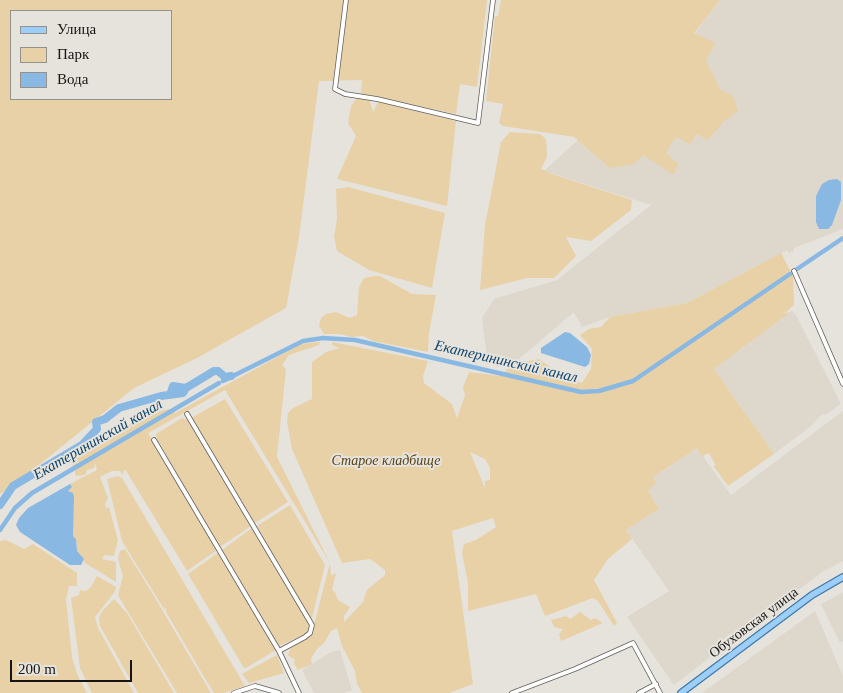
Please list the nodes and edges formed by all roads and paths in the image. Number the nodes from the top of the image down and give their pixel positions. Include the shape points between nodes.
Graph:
1 (346, 0) edge
2 (493, 0) edge
3 (794, 271) dead end
4 (843, 384) edge
5 (187, 414) dead end
6 (154, 440) dead end
7 (843, 577) edge
8 (279, 652) junction
9 (656, 684) junction
10 (234, 693) edge
11 (279, 693) edge
12 (299, 693) edge
13 (512, 693) edge
14 (639, 693) edge
15 (660, 693) edge
16 (681, 693) edge

1 - 2 street via 335,89 345,94 478,123
3 - 4 street
5 - 8 street via 312,625 310,633
6 - 8 street
7 - 16 main road, Обуховская улица via 812,595
8 - 12 street
9 - 13 street via 633,643
9 - 14 street
9 - 15 street
10 - 11 street via 255,686

